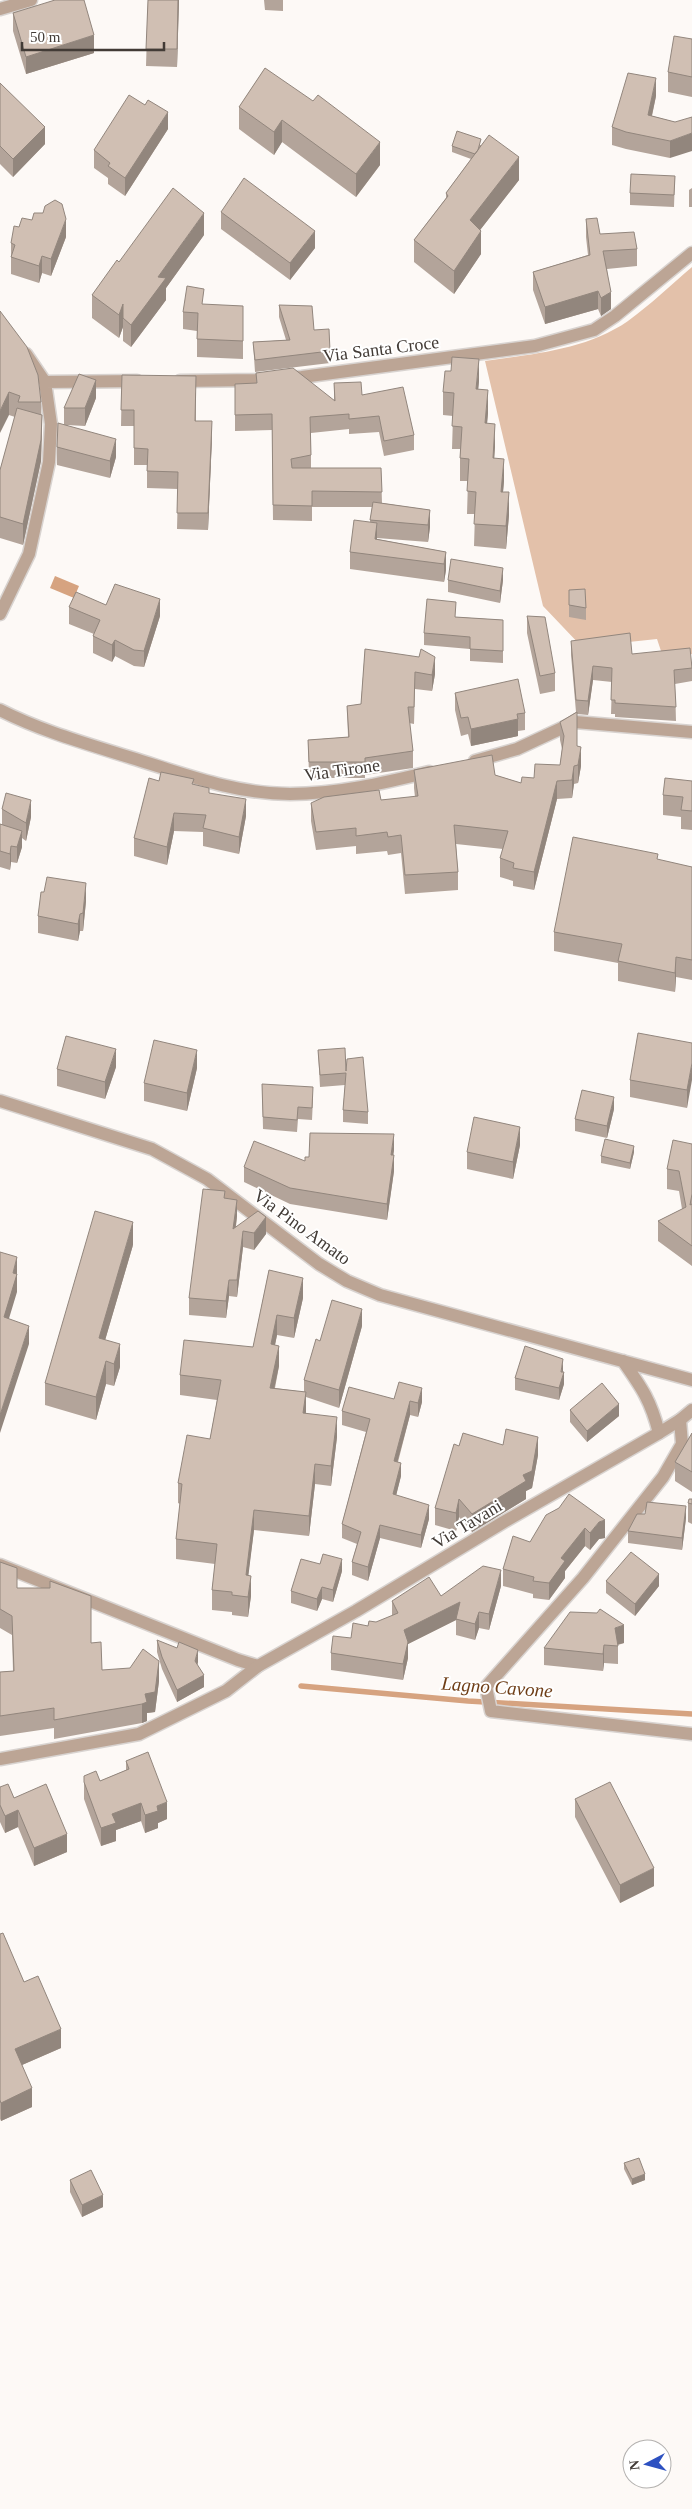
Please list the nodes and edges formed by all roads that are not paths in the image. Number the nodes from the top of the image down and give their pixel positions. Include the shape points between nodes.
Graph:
1 (31, 0) edge
2 (0, 9) edge
3 (692, 253) edge
4 (16, 340) edge
5 (45, 382) junction
6 (0, 614) edge
7 (0, 710) edge
8 (692, 732) edge
9 (460, 765) edge
10 (442, 769) edge
11 (0, 1101) edge
12 (623, 1361) junction
13 (692, 1380) edge
14 (692, 1410) edge
15 (680, 1420) junction
16 (659, 1433) junction
17 (0, 1565) edge
18 (258, 1666) junction
19 (692, 1734) edge
20 (0, 1760) edge

1 - 2 street
3 - 5 street, Via Santa Croce via 594,330 535,346 302,377
4 - 5 street
5 - 6 street via 51,424 49,462 41,506 29,554
7 - 10 street, Via Tirone via 78,741 193,778 245,790 290,794 330,791 369,786
8 - 9 street via 575,722 517,750
11 - 12 street, Via Pino Amato via 152,1149 173,1159 207,1179 319,1264 380,1295
12 - 13 street, Via Pino Amato
12 - 16 street via 643,1388
14 - 15 street, Via Tavani
15 - 16 street, Via Tavani
15 - 19 street via 682,1444 663,1477 583,1578 486,1687 491,1711
16 - 18 street, Via Tavani
17 - 18 street
18 - 20 street, Via Tavani via 226,1691 139,1734

